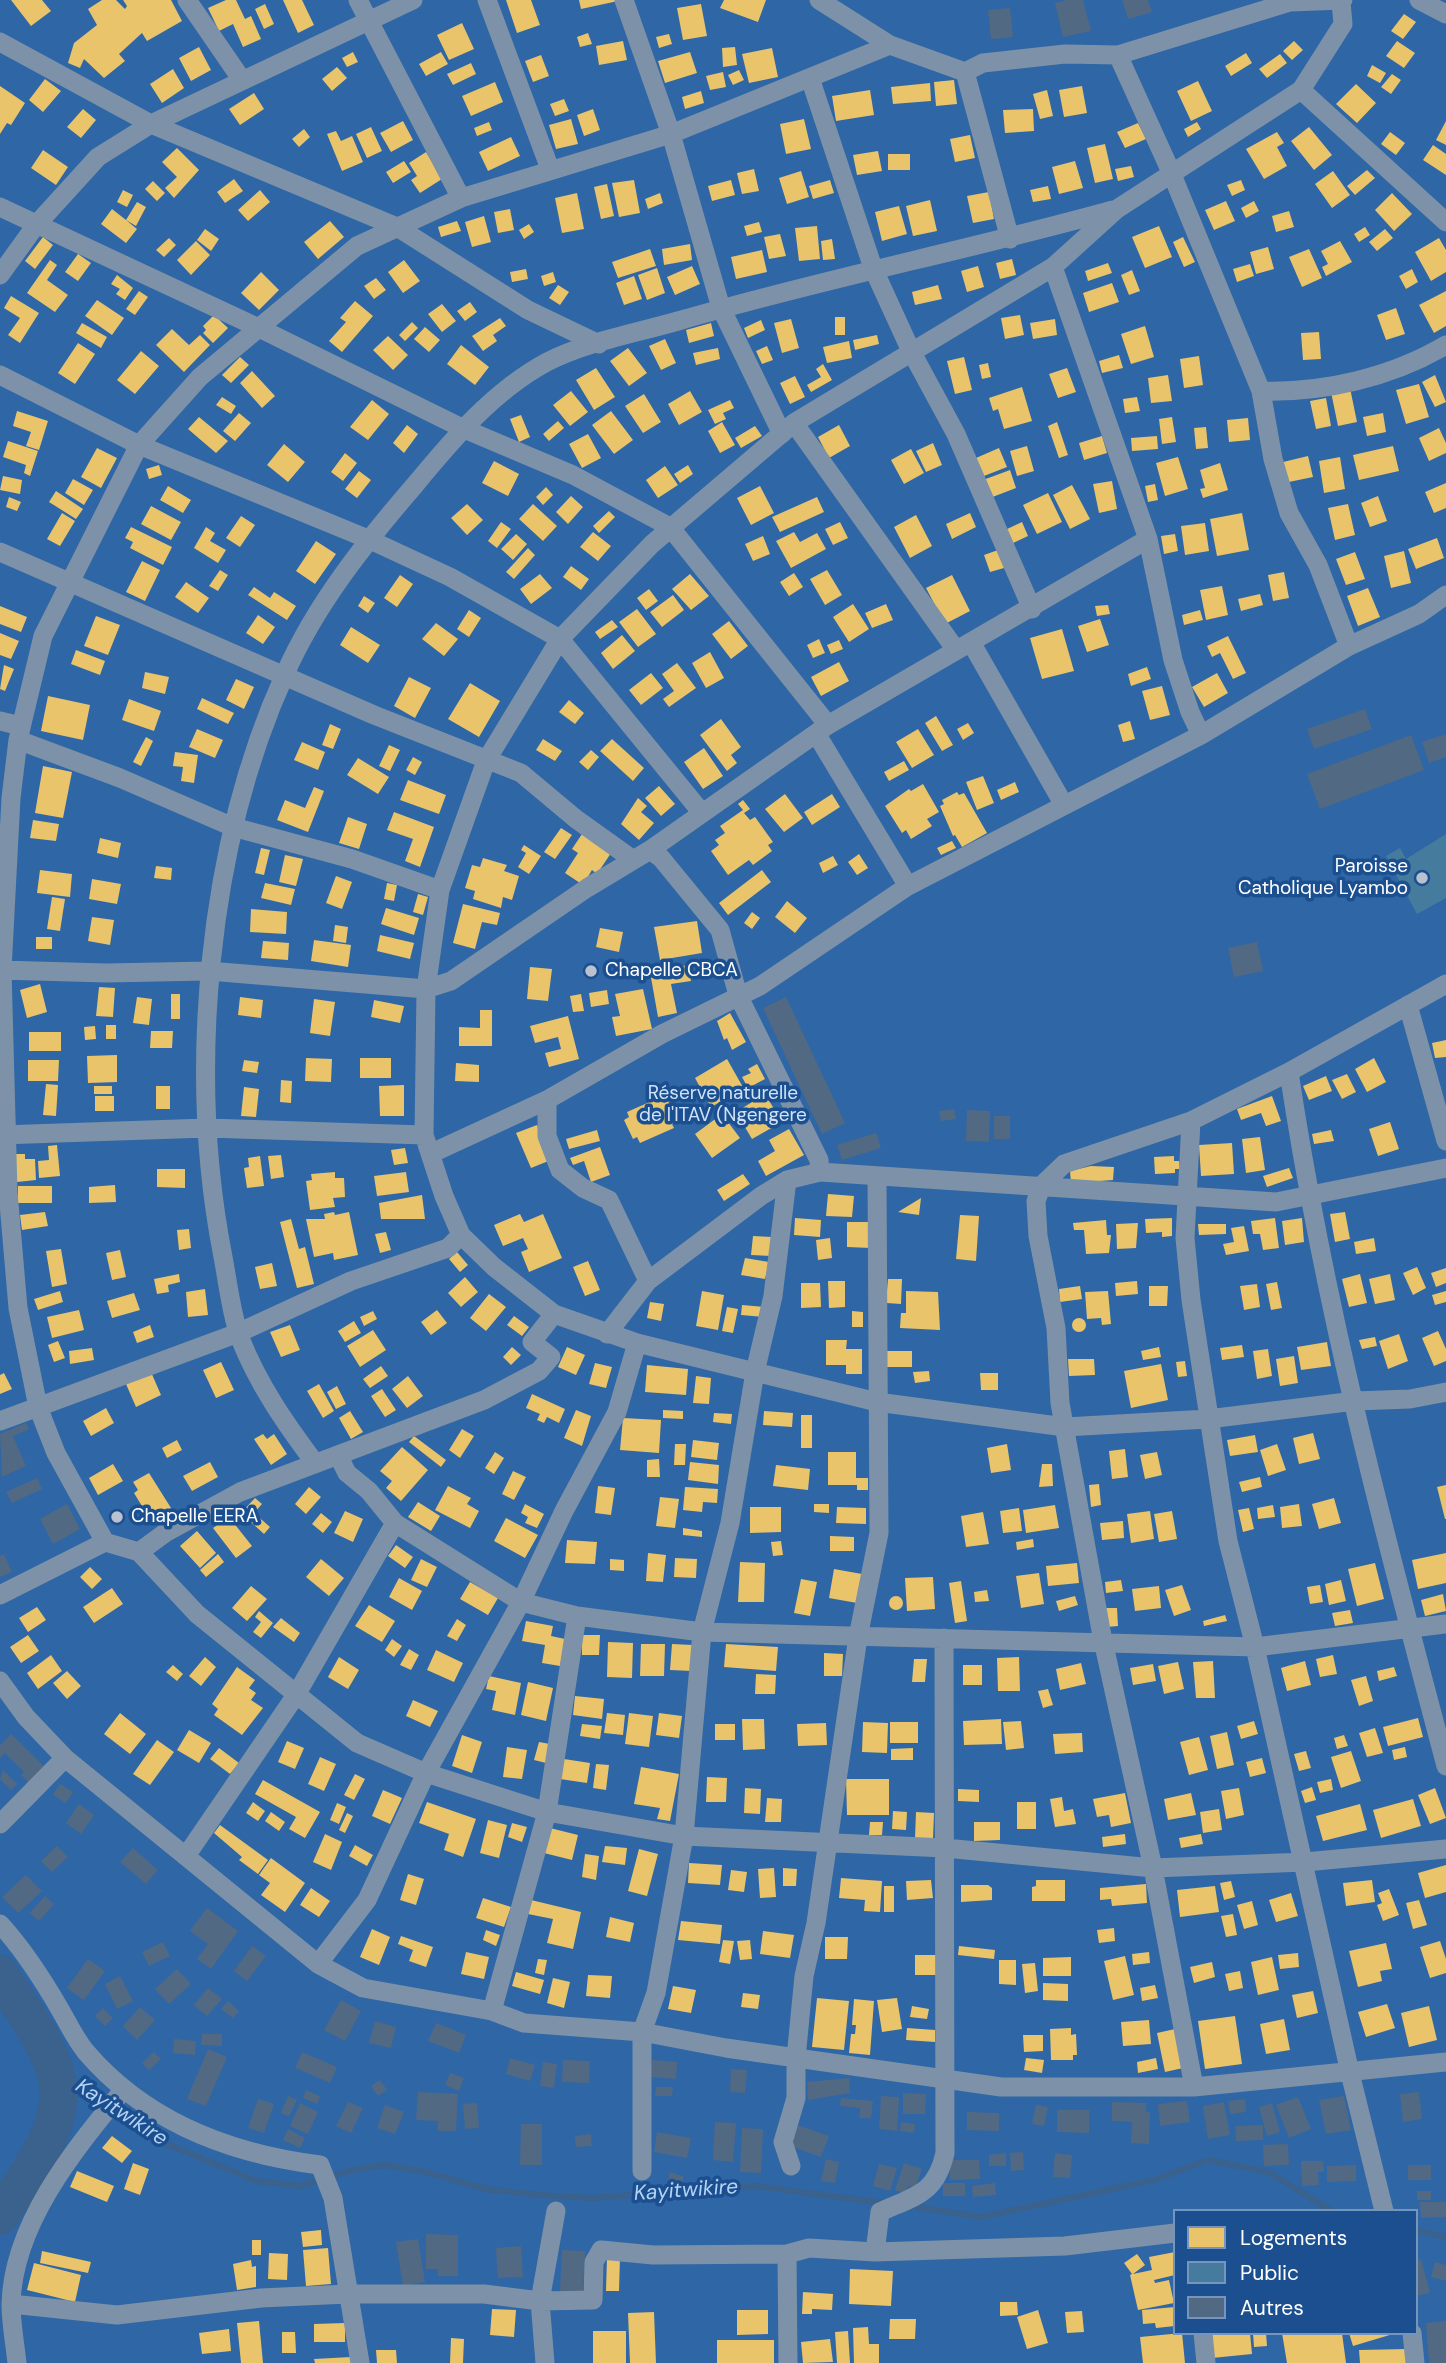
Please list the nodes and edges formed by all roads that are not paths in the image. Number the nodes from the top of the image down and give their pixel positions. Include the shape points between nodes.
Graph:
1 (187, 0) edge
2 (358, 0) edge
3 (413, 0) edge
4 (487, 0) edge
5 (624, 0) edge
6 (819, 0) edge
7 (1419, 0) edge
8 (1342, 1) edge
9 (1446, 14) edge
10 (368, 20) junction
11 (0, 42) edge
12 (890, 45) junction
13 (1118, 55) junction
14 (965, 72) junction
15 (810, 78) junction
16 (242, 80) junction
17 (1301, 90) junction
18 (151, 124) junction
19 (671, 134) junction
20 (550, 169) junction
21 (1171, 172) junction
22 (461, 198) junction
23 (0, 207) edge
24 (1117, 209) junction
25 (1443, 212) edge
26 (36, 225) junction
27 (397, 227) junction
28 (1010, 239) junction
29 (1053, 267) junction
30 (873, 268) junction
31 (0, 275) edge
32 (721, 308) junction
33 (259, 328) junction
34 (599, 344) junction
35 (1446, 345) edge
36 (911, 351) junction
37 (0, 375) edge
38 (1261, 391) junction
39 (462, 428) junction
40 (788, 429) junction
41 (139, 445) junction
42 (670, 527) junction
43 (368, 539) junction
44 (1148, 539) junction
45 (0, 552) edge
46 (69, 583) junction
47 (1446, 595) edge
48 (1031, 609) junction
49 (560, 639) junction
50 (1349, 646) junction
51 (964, 647) junction
52 (285, 674) junction
53 (0, 720) edge
54 (822, 730) junction
55 (20, 733) junction
56 (1201, 734) junction
57 (486, 761) junction
58 (1064, 805) junction
59 (702, 813) junction
60 (233, 827) junction
61 (641, 854) junction
62 (908, 886) junction
63 (440, 890) junction
64 (1, 970) edge
65 (209, 971) junction
66 (1446, 984) edge
67 (426, 989) junction
68 (738, 995) junction
69 (1408, 1005) junction
70 (1289, 1072) junction
71 (547, 1100) junction
72 (1191, 1121) junction
73 (208, 1128) junction
74 (3, 1134) edge
75 (1446, 1141) edge
76 (428, 1144) junction
77 (1446, 1168) edge
78 (820, 1172) junction
79 (877, 1177) junction
80 (787, 1180) junction
81 (1042, 1185) junction
82 (1308, 1197) junction
83 (1186, 1198) junction
84 (461, 1235) junction
85 (648, 1281) junction
86 (554, 1314) junction
87 (238, 1333) junction
88 (607, 1334) junction
89 (637, 1343) junction
90 (755, 1372) junction
91 (1446, 1392) edge
92 (1355, 1401) junction
93 (877, 1402) junction
94 (38, 1407) junction
95 (1208, 1419) junction
96 (0, 1421) edge
97 (1065, 1427) junction
98 (338, 1455) junction
99 (315, 1463) junction
100 (395, 1523) junction
101 (104, 1542) junction
102 (139, 1552) junction
103 (0, 1595) edge
104 (521, 1602) junction
105 (577, 1616) junction
106 (1446, 1624) edge
107 (1410, 1630) junction
108 (702, 1632) junction
109 (858, 1637) junction
110 (944, 1638) junction
111 (1103, 1641) junction
112 (1255, 1647) junction
113 (0, 1681) edge
114 (296, 1695) junction
115 (65, 1758) junction
116 (1446, 1766) edge
117 (426, 1773) junction
118 (547, 1812) junction
119 (0, 1824) edge
120 (684, 1836) junction
121 (828, 1844) junction
122 (946, 1848) junction
123 (1446, 1849) edge
124 (186, 1856) junction
125 (1305, 1862) junction
126 (1153, 1868) junction
127 (0, 1924) edge
128 (318, 1964) junction
129 (492, 2011) junction
130 (642, 2032) junction
131 (796, 2058) junction
132 (1446, 2062) edge
133 (1350, 2073) junction
134 (945, 2080) junction
135 (1194, 2087) junction
136 (124, 2089) junction
137 (791, 2166) dead end
138 (642, 2171) dead end
139 (1383, 2209) edge
140 (556, 2211) dead end
141 (1173, 2233) edge
142 (875, 2252) junction
143 (788, 2254) junction
144 (348, 2294) junction
145 (540, 2301) junction
146 (11, 2304) junction
147 (1203, 2335) edge
148 (1412, 2335) edge
149 (17, 2363) edge
150 (360, 2363) edge
151 (545, 2363) edge
152 (788, 2363) edge
153 (1206, 2363) edge
154 (1415, 2363) edge

1 - 16 street
2 - 10 street
3 - 10 street
4 - 20 street
5 - 19 street
6 - 12 street
7 - 9 street
8 - 13 street via 1290,2
8 - 17 street via 1343,24
10 - 16 street
10 - 22 street
11 - 18 street
12 - 14 street
12 - 15 street
13 - 14 street via 983,63
13 - 21 street
14 - 28 street
15 - 19 street
15 - 30 street
16 - 18 street
17 - 21 street
17 - 25 street
18 - 26 street via 98,157
18 - 27 street
19 - 20 street
19 - 32 street
20 - 22 street
21 - 24 street
21 - 38 street
22 - 27 street
23 - 26 street
24 - 28 street
24 - 29 street
26 - 31 street
26 - 33 street
27 - 33 street via 357,246
27 - 34 street via 528,310
28 - 30 street
29 - 36 street
29 - 44 street
30 - 32 street
30 - 36 street
32 - 34 street
32 - 40 street
33 - 39 street
33 - 41 street via 200,377
34 - 39 street via 549,361
35 - 38 street via 1381,374 1295,392
36 - 40 street
36 - 48 street via 956,434
37 - 41 street
38 - 50 street via 1273,459 1289,513 1318,565
39 - 42 street via 573,475
39 - 43 street
40 - 42 street
40 - 51 street
41 - 43 street
41 - 46 street
42 - 49 street
42 - 54 street
43 - 49 street via 450,577
43 - 52 street via 321,605
44 - 48 street
44 - 56 street via 1173,660
45 - 46 street
46 - 52 street
46 - 55 street via 43,636
47 - 50 street via 1419,614
48 - 51 street
49 - 57 street
49 - 59 street
50 - 56 street
51 - 54 street
51 - 58 street
52 - 57 street
52 - 60 street
53 - 55 street
54 - 59 street
54 - 62 street
55 - 60 street
55 - 64 street via 11,798
56 - 58 street
57 - 61 street via 521,774
57 - 63 street
58 - 62 street
59 - 61 street
60 - 63 street via 352,859
60 - 65 street
61 - 67 street via 451,981
61 - 68 street via 661,858 720,930
62 - 68 street via 760,986
63 - 67 street
64 - 65 street
64 - 74 street
65 - 67 street
65 - 73 street
66 - 69 street
67 - 76 street
68 - 71 street
68 - 78 street via 820,1160
69 - 70 street
69 - 75 street
70 - 72 street
70 - 82 street
71 - 76 street
71 - 85 street via 547,1136 560,1170 608,1200
72 - 81 street via 1064,1164
72 - 83 street
73 - 74 street
73 - 76 street
73 - 87 street via 211,1195
74 - 94 street via 18,1308
76 - 84 street
77 - 82 street
78 - 79 street
78 - 80 street
79 - 81 street
79 - 93 street
80 - 85 street
80 - 90 street via 773,1296
81 - 83 street
81 - 97 street via 1036,1201 1038,1236 1056,1328
82 - 83 street via 1276,1202
82 - 92 street
83 - 95 street via 1191,1300
84 - 86 street
84 - 87 street via 448,1248 351,1281
85 - 88 street
86 - 88 street
86 - 98 street via 532,1342 551,1357 539,1371 484,1400
87 - 94 street
87 - 99 street via 279,1416
88 - 89 street
89 - 90 street
89 - 104 street via 617,1412
90 - 93 street
90 - 108 street via 730,1523
91 - 92 street
92 - 95 street
92 - 107 street
93 - 97 street
93 - 109 street via 878,1533
94 - 96 street
94 - 101 street via 56,1452
95 - 97 street
95 - 112 street via 1228,1541
97 - 111 street
98 - 99 street
98 - 100 street via 347,1473
99 - 102 street via 240,1492
100 - 104 street
100 - 114 street
101 - 102 street
101 - 103 street
102 - 114 street via 197,1614
104 - 105 street
104 - 117 street
105 - 108 street
105 - 118 street
106 - 107 street
107 - 112 street
107 - 116 street
108 - 109 street
108 - 120 street
109 - 110 street
109 - 121 street
110 - 111 street
110 - 122 street
111 - 112 street
111 - 126 street
112 - 125 street
113 - 115 street
114 - 117 street via 357,1743
114 - 124 street
115 - 119 street
115 - 124 street
117 - 118 street
117 - 128 street via 367,1900
118 - 120 street
118 - 129 street
120 - 121 street
120 - 130 street via 656,1993
121 - 122 street
121 - 131 street via 804,1976
122 - 126 street
122 - 134 street
123 - 125 street
124 - 128 street
125 - 126 street
125 - 133 street
126 - 135 street
127 - 136 street via 20,1946 85,2050
128 - 129 street via 363,1988
129 - 130 street via 524,2023
130 - 131 street
130 - 138 street
131 - 134 street
131 - 137 street via 796,2098 783,2142
132 - 133 street
133 - 135 street
133 - 139 street
134 - 135 street via 1001,2087
134 - 142 street via 945,2153 940,2174 926,2191 880,2212
136 - 144 street via 193,2132 248,2153 320,2165 334,2198
136 - 146 street via 80,2143 29,2229
140 - 145 street
141 - 142 street via 1065,2246
142 - 143 street via 809,2248
143 - 145 street via 653,2255 601,2250 594,2262 593,2300
143 - 152 street
144 - 145 street via 484,2294
144 - 146 street via 261,2298 117,2315
144 - 150 street
145 - 151 street
146 - 149 street
147 - 153 street
148 - 154 street

